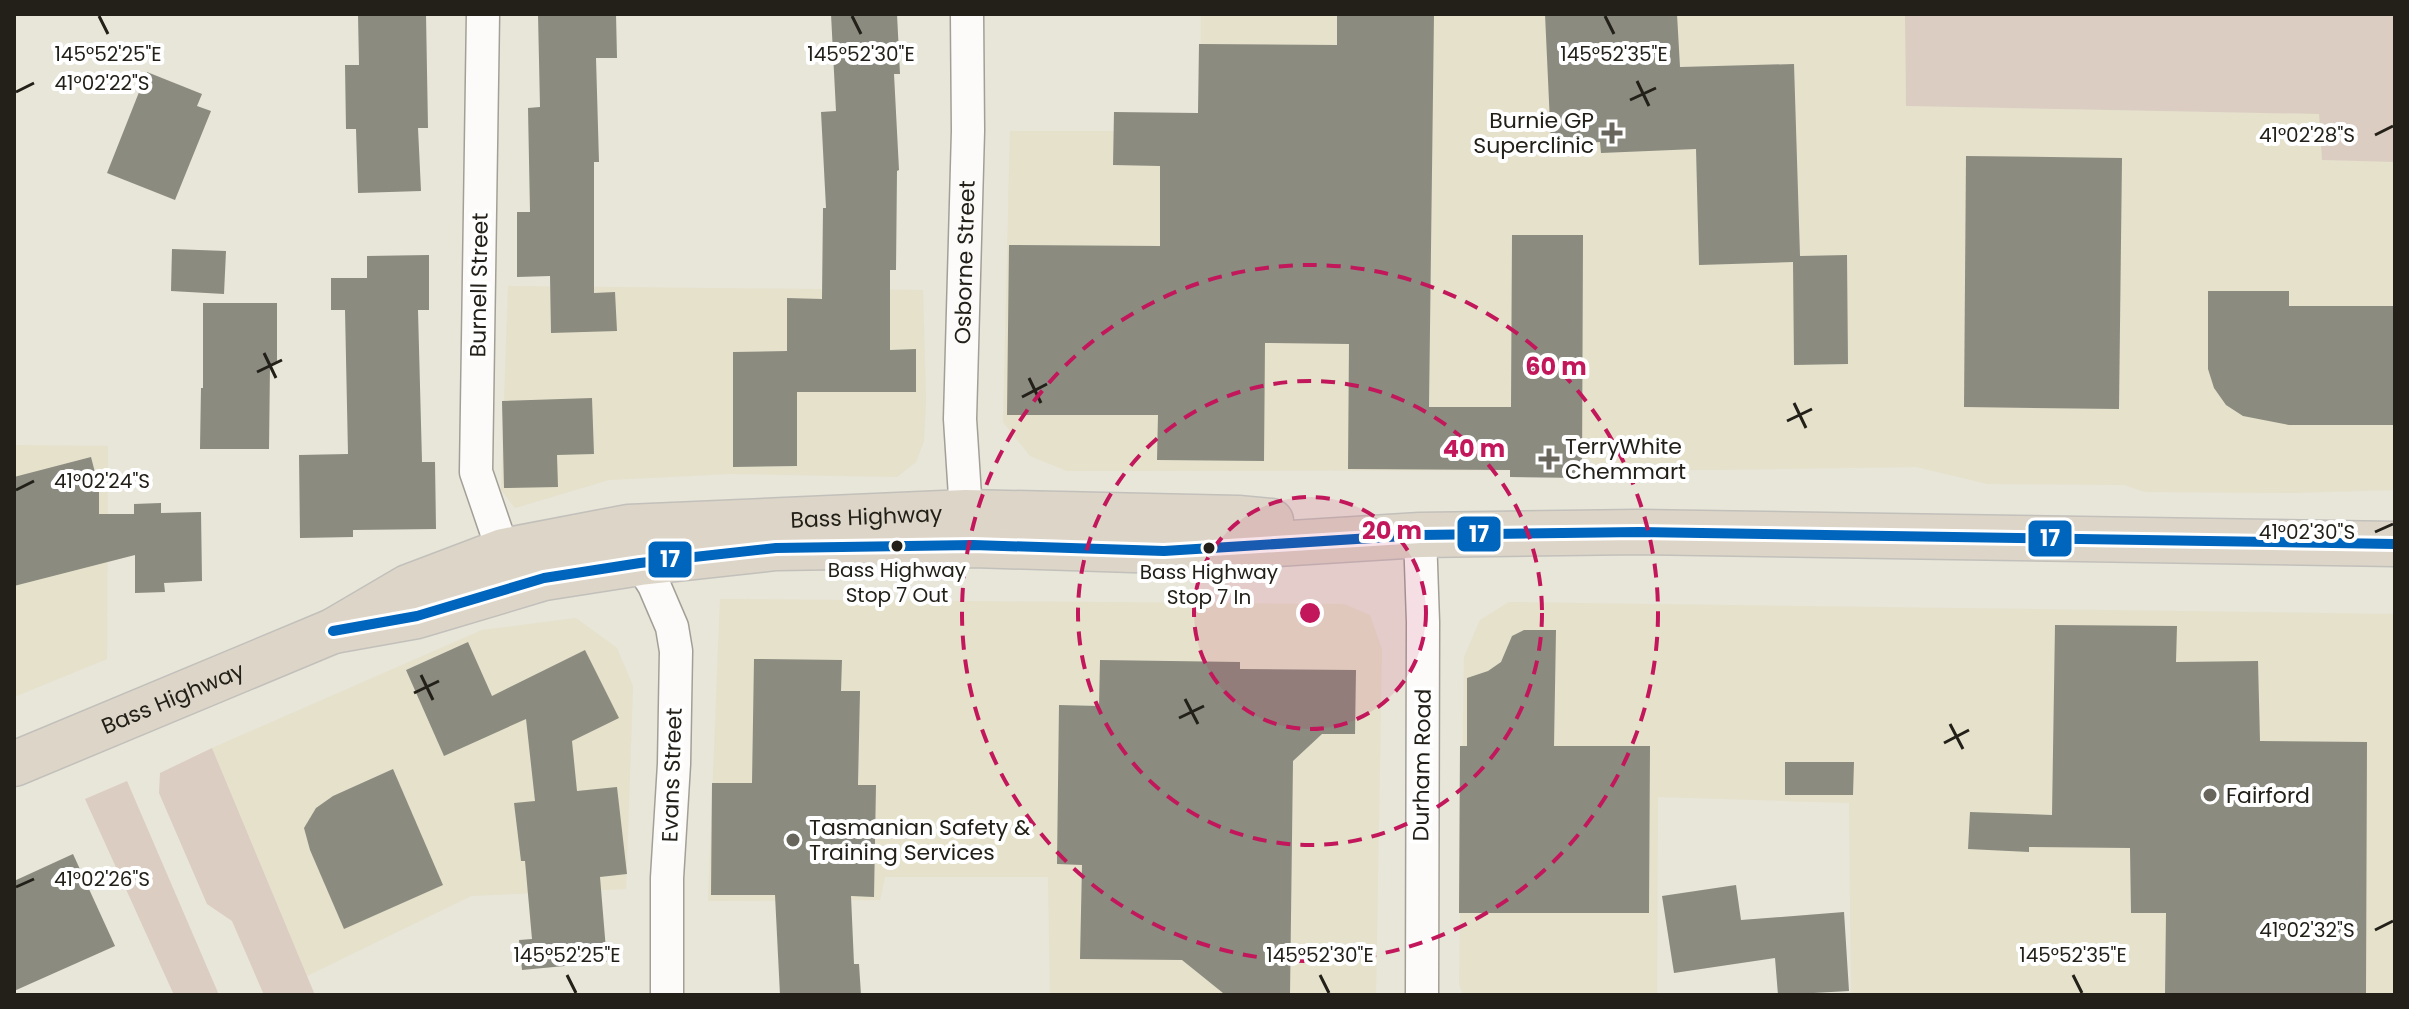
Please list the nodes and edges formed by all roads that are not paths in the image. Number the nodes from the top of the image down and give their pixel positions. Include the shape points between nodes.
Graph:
1 (483, 14) edge
2 (967, 14) edge
3 (966, 512) junction
4 (1420, 535) junction
5 (2395, 544) edge
6 (503, 551) junction
7 (640, 563) junction
8 (333, 631) junction
9 (14, 764) edge
10 (667, 995) edge
11 (1422, 995) edge

1 - 6 street, Burnell Street via 476,472
2 - 3 street, Osborne Street via 960,419
3 - 4 highway, Bass Highway via 1238,518
3 - 6 highway, Bass Highway via 628,527
4 - 5 highway, Bass Highway via 1639,532
4 - 7 highway, Bass Highway via 1164,551 973,545 776,548
4 - 11 street, Durham Road
6 - 8 highway, Bass Highway via 408,587
7 - 8 highway, Bass Highway via 544,578 417,616
7 - 10 street, Evans Street via 672,627 676,651
8 - 9 highway, Bass Highway

